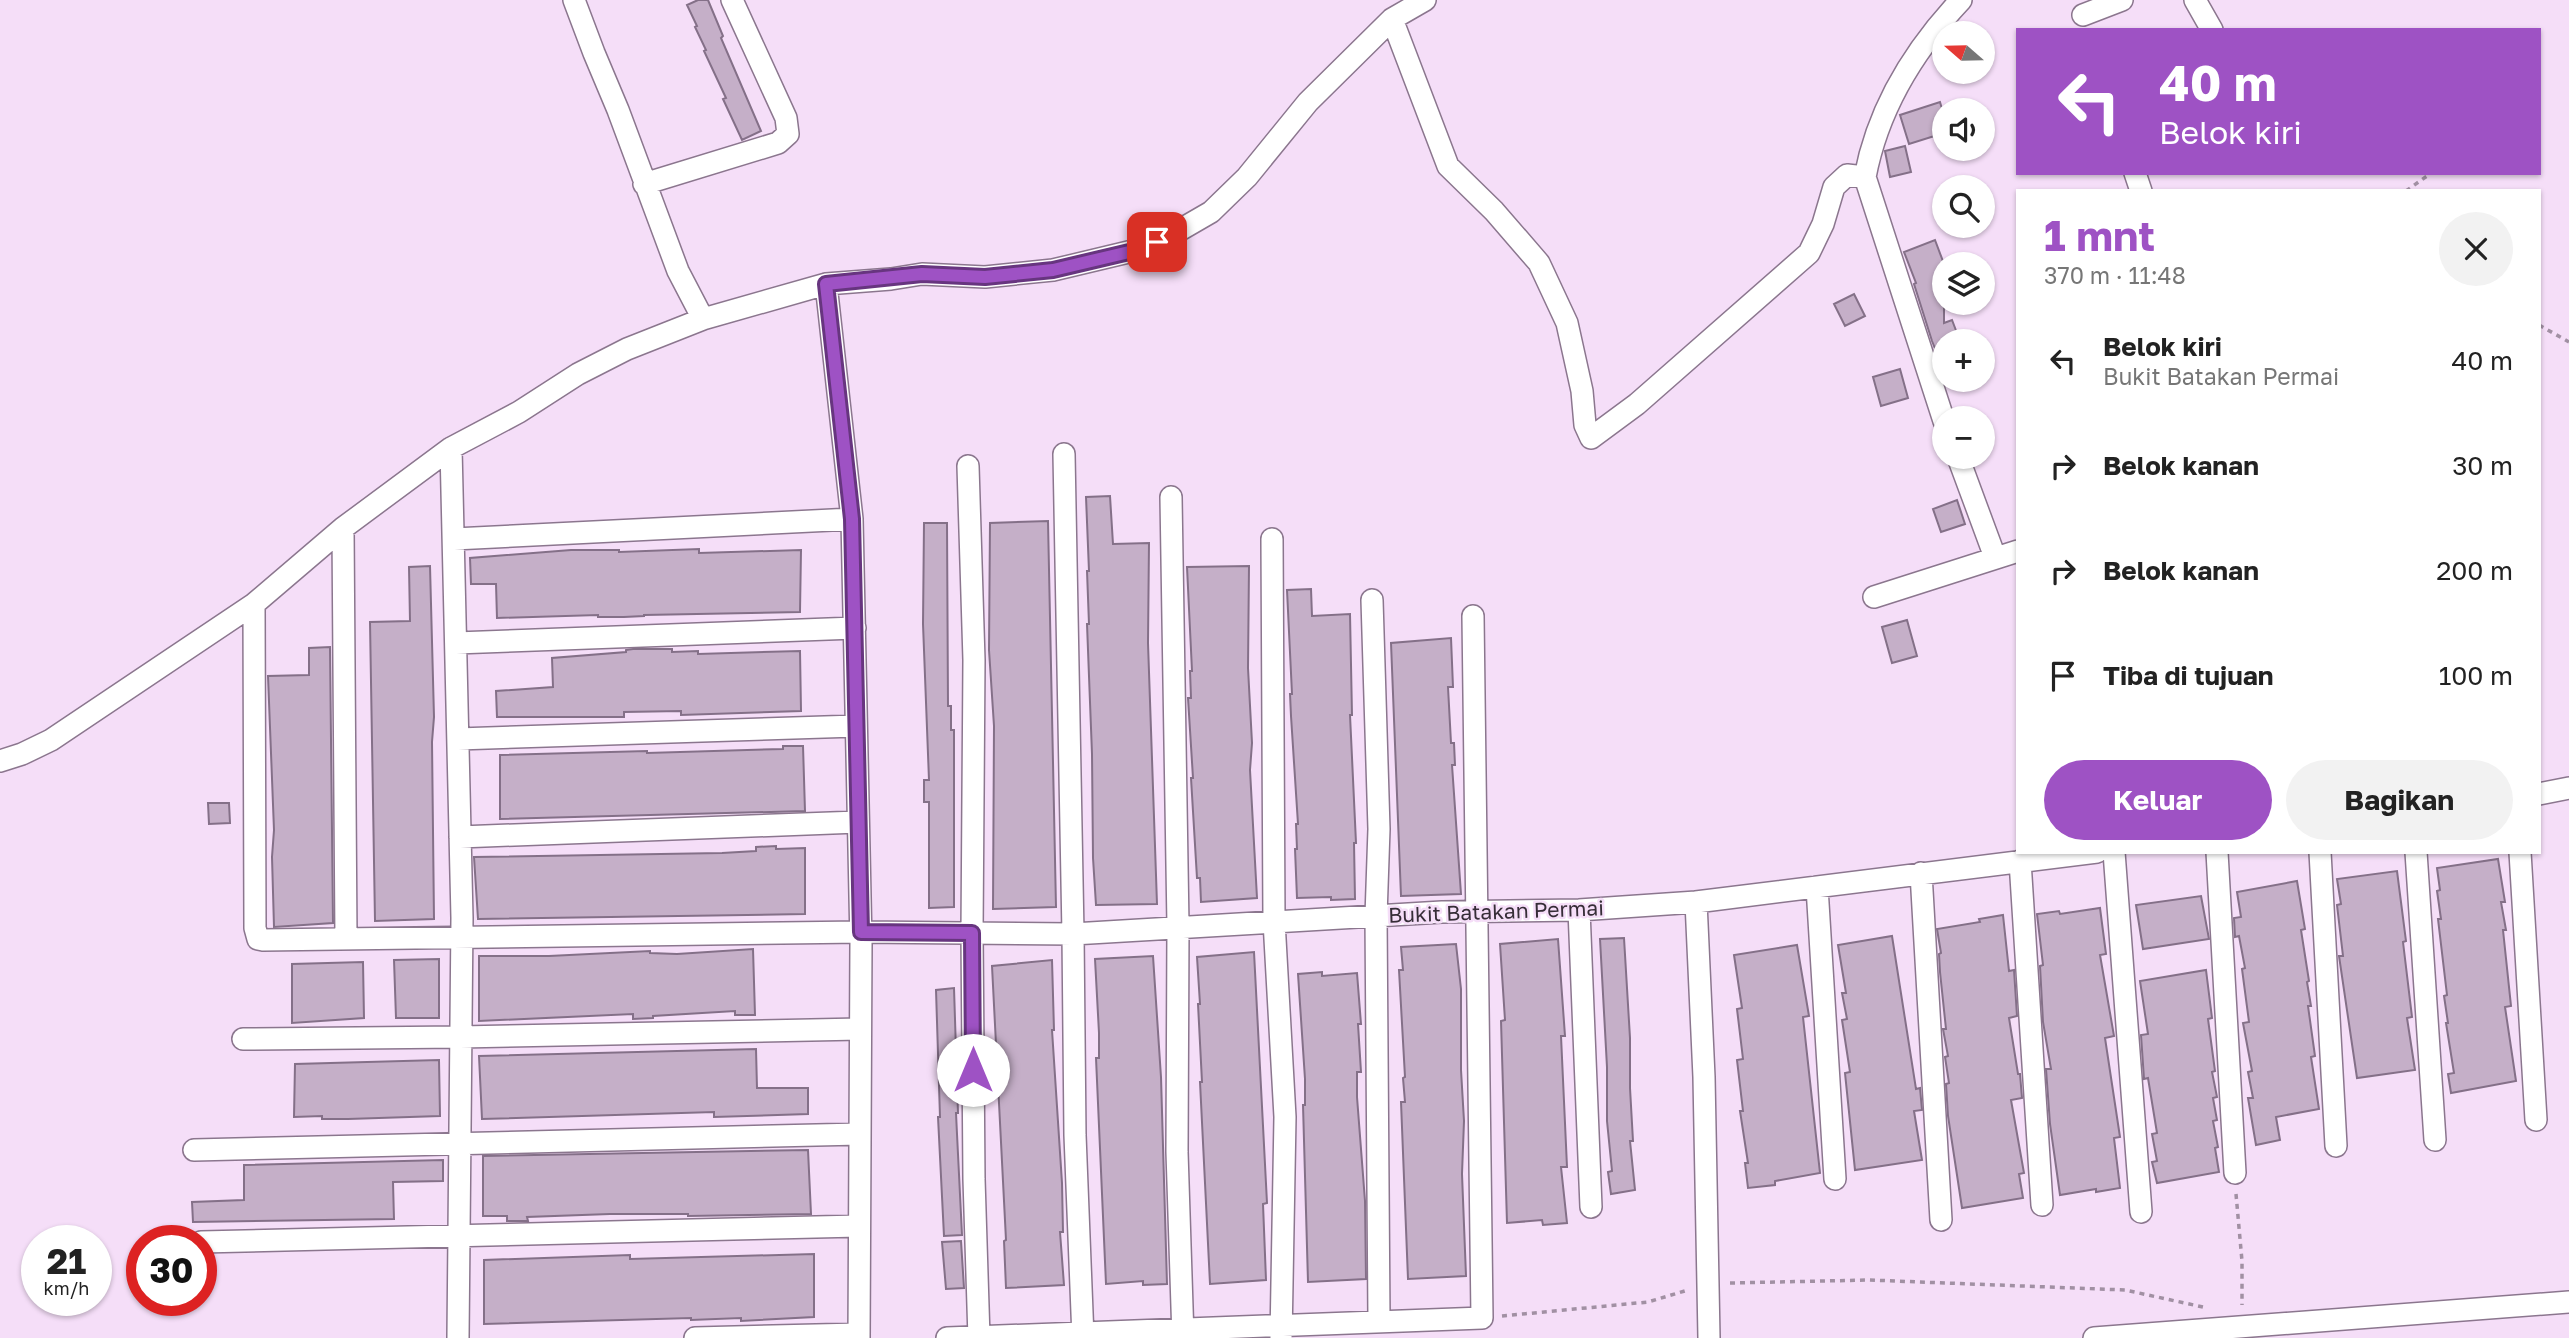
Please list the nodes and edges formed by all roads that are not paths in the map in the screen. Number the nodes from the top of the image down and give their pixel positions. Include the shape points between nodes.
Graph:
1 (574, 0) edge
2 (732, 0) edge
3 (1424, 0) edge
4 (1961, 0) edge
5 (2122, 0) edge
6 (2195, 0) edge
7 (2084, 15) edge
8 (1392, 19) junction
9 (2211, 28) edge
10 (1865, 177) junction
11 (644, 184) junction
12 (826, 284) junction
13 (703, 318) junction
14 (1939, 406) edge
15 (451, 448) junction
16 (1064, 454) dead end
17 (968, 466) dead end
18 (1962, 469) edge
19 (1171, 497) dead end
20 (852, 519) junction
21 (343, 528) junction
22 (454, 538) junction
23 (1272, 539) dead end
24 (2016, 552) edge
25 (1995, 557) junction
26 (1874, 597) dead end
27 (1372, 600) dead end
28 (254, 604) junction
29 (1473, 616) dead end
30 (855, 628) junction
31 (456, 643) junction
32 (856, 726) junction
33 (458, 739) junction
34 (0, 761) edge
35 (2569, 788) edge
36 (2541, 794) edge
37 (858, 822) junction
38 (460, 837) junction
39 (2080, 854) edge
40 (2114, 854) edge
41 (2217, 854) edge
42 (2320, 854) edge
43 (2416, 854) edge
44 (2520, 854) edge
45 (2020, 861) junction
46 (1921, 873) junction
47 (1817, 887) junction
48 (1696, 902) junction
49 (1478, 910) junction
50 (1579, 910) junction
51 (1376, 916) junction
52 (1273, 922) junction
53 (1178, 926) junction
54 (861, 932) junction
55 (972, 933) junction
56 (1073, 934) junction
57 (461, 937) junction
58 (346, 938) junction
59 (860, 1029) junction
60 (460, 1037) junction
61 (243, 1039) dead end
62 (2536, 1120) dead end
63 (860, 1134) junction
64 (2435, 1140) dead end
65 (460, 1142) junction
66 (2336, 1146) dead end
67 (194, 1150) dead end
68 (2235, 1173) road end
69 (1835, 1179) dead end
70 (2042, 1205) dead end
71 (1591, 1207) dead end
72 (2141, 1212) dead end
73 (1941, 1220) dead end
74 (859, 1226) junction
75 (459, 1238) junction
76 (217, 1242) edge
77 (2569, 1302) edge
78 (1379, 1321) junction
79 (1280, 1331) edge
80 (1183, 1334) edge
81 (1083, 1335) edge
82 (859, 1336) edge
83 (979, 1337) edge
84 (458, 1338) edge
85 (695, 1338) edge
86 (947, 1338) edge
87 (1709, 1338) edge
88 (2094, 1338) edge

1 - 11 street
2 - 11 street via 786,118 788,134 778,143
3 - 8 street
4 - 10 street via 1906,68 1872,142
5 - 7 street
6 - 9 street
8 - 10 street via 1448,166 1539,263 1567,323 1583,391 1584,425 1591,438 1637,404 1809,253 1834,187 1847,175
8 - 12 street via 1308,102 1247,177 1211,212 1142,249 1096,261 985,277 922,274
10 - 14 street
11 - 13 street via 678,271
12 - 13 street
12 - 20 street
13 - 15 street via 626,349
15 - 21 street
15 - 22 street
16 - 56 street
17 - 55 street via 975,660
18 - 25 street
19 - 53 street
20 - 22 street
20 - 30 street
21 - 28 street
21 - 58 street
22 - 31 street
23 - 52 street
24 - 25 street
25 - 26 street
27 - 51 street via 1379,829
28 - 34 street via 51,740
28 - 58 street, Bukit Batakan Permai via 258,939
29 - 49 street
30 - 31 street
30 - 32 street
31 - 33 street
32 - 33 street
32 - 37 street
33 - 38 street
35 - 36 street
37 - 38 street
37 - 54 street
38 - 57 street
39 - 45 street, Bukit Batakan Permai
40 - 72 street
41 - 68 street
42 - 66 street
43 - 64 street
44 - 62 street
45 - 46 street, Bukit Batakan Permai
45 - 70 street
46 - 47 street, Bukit Batakan Permai
46 - 73 street
47 - 48 street, Bukit Batakan Permai
47 - 69 street
48 - 50 street, Bukit Batakan Permai
48 - 87 street
49 - 50 street, Bukit Batakan Permai
49 - 51 street, Bukit Batakan Permai
49 - 78 street via 1482,1318
50 - 71 street
51 - 52 street, Bukit Batakan Permai
51 - 78 street
52 - 53 street, Bukit Batakan Permai
52 - 79 street via 1285,1117
53 - 56 street, Bukit Batakan Permai
53 - 80 street via 1177,1152
54 - 55 street, Bukit Batakan Permai
54 - 57 street, Bukit Batakan Permai
54 - 59 street
55 - 56 street, Bukit Batakan Permai
55 - 83 street
56 - 81 street
57 - 58 street, Bukit Batakan Permai
57 - 60 street
59 - 60 street
59 - 63 street
60 - 61 street
60 - 65 street
63 - 65 street
63 - 74 street
65 - 67 street
65 - 75 street
74 - 75 street
74 - 82 street
75 - 76 street
75 - 84 street
77 - 88 street
78 - 79 street
79 - 80 street via 1210,1327
80 - 81 street
81 - 83 street
82 - 85 street
83 - 86 street

